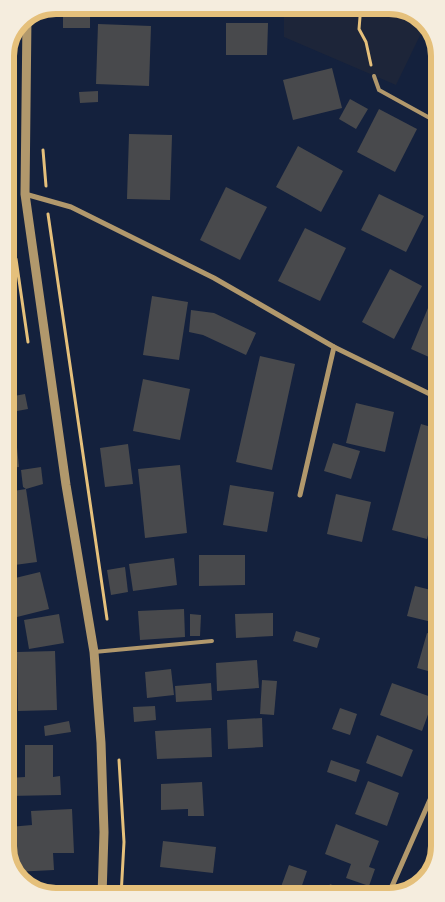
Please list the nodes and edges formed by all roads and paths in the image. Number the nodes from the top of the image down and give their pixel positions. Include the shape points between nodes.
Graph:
1 (360, 14) edge
2 (27, 25) edge
3 (374, 76) joint
4 (431, 119) edge
5 (43, 141) dead end
6 (25, 194) junction
7 (46, 199) junction
8 (334, 347) junction
9 (431, 395) edge
10 (300, 495) dead end
11 (212, 641) dead end
12 (110, 649) junction
13 (94, 652) junction
14 (119, 757) dead end
15 (431, 798) edge
16 (102, 888) edge
17 (121, 888) edge
18 (392, 888) edge

1 - 3 path via 359,29 366,42
2 - 6 street
3 - 4 lane via 379,90
5 - 7 path
6 - 7 street
6 - 13 street via 66,485
7 - 8 street via 71,207 214,278
7 - 12 path
8 - 9 street
8 - 10 street
11 - 12 lane
12 - 13 lane
13 - 16 street via 101,743
14 - 17 path via 124,842
15 - 18 street

